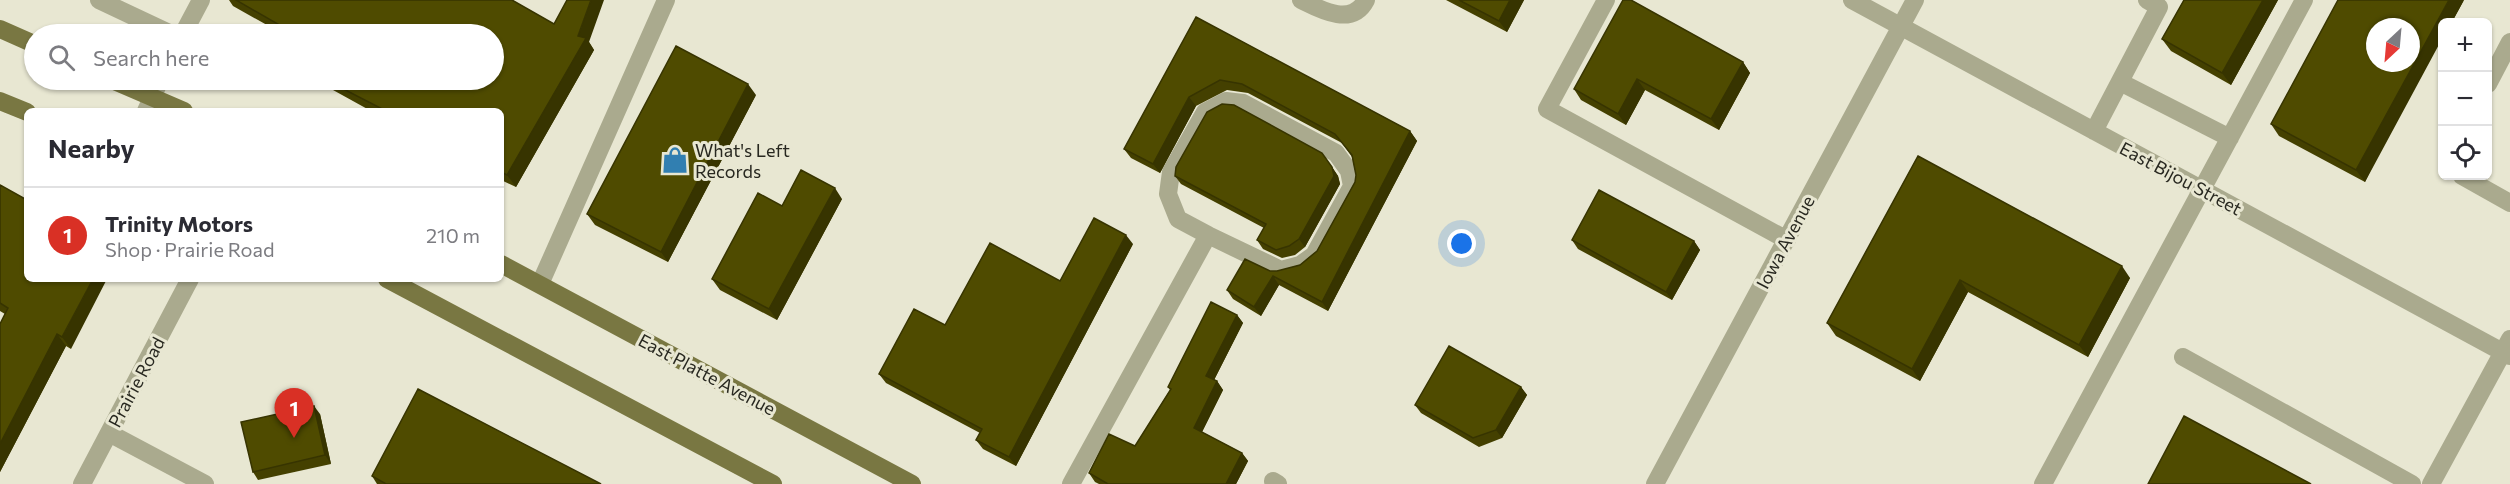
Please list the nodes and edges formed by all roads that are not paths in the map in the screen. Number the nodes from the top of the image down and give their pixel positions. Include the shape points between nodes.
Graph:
1 (99, 0) edge
2 (201, 0) edge
3 (666, 0) edge
4 (1301, 0) edge
5 (1606, 0) edge
6 (1852, 0) edge
7 (1915, 0) edge
8 (2147, 0) edge
9 (2304, 0) edge
10 (1364, 3) edge
11 (150, 24) edge
12 (188, 24) edge
13 (1900, 27) junction
14 (0, 28) edge
15 (24, 39) edge
16 (2510, 42) edge
17 (2492, 75) edge
18 (2120, 82) junction
19 (127, 90) edge
20 (155, 90) edge
21 (0, 101) edge
22 (149, 104) edge
23 (169, 108) edge
24 (24, 111) edge
25 (2094, 131) junction
26 (2230, 138) junction
27 (2469, 180) edge
28 (2202, 190) junction
29 (2510, 203) edge
30 (1208, 235) junction
31 (1787, 240) junction
32 (504, 266) edge
33 (188, 282) edge
34 (393, 282) edge
35 (540, 284) junction
36 (2508, 349) edge
37 (2183, 357) dead end
38 (110, 432) junction
39 (82, 484) edge
40 (205, 484) edge
41 (773, 484) edge
42 (912, 484) edge
43 (1071, 484) edge
44 (1655, 484) edge
45 (2043, 484) edge
46 (2412, 484) edge
47 (2431, 484) edge

1 - 11 street
2 - 12 street
3 - 35 street
4 - 10 street via 1343,16
5 - 31 street via 1547,109
6 - 13 street, East Bijou Street
7 - 13 street, Iowa Avenue
8 - 18 street via 2159,6
9 - 26 street
13 - 25 street, East Bijou Street
13 - 31 street, Iowa Avenue
14 - 15 main road
16 - 17 street
18 - 25 street
18 - 26 street
19 - 22 main road
20 - 22 street
21 - 24 main road
22 - 23 main road
25 - 28 street, East Bijou Street
26 - 28 street
27 - 29 street
28 - 36 street, East Bijou Street
28 - 45 street
30 - 30 street via 1178,219 1168,194 1171,172 1205,112 1226,101 1243,103 1336,153 1349,171 1352,186 1314,255 1300,265 1281,270
30 - 43 street
31 - 44 street, Iowa Avenue
32 - 35 main road, East Platte Avenue
33 - 38 street, Prairie Road
34 - 41 main road
35 - 42 main road, East Platte Avenue
36 - 47 street
37 - 46 street
38 - 39 street, Prairie Road
38 - 40 street

